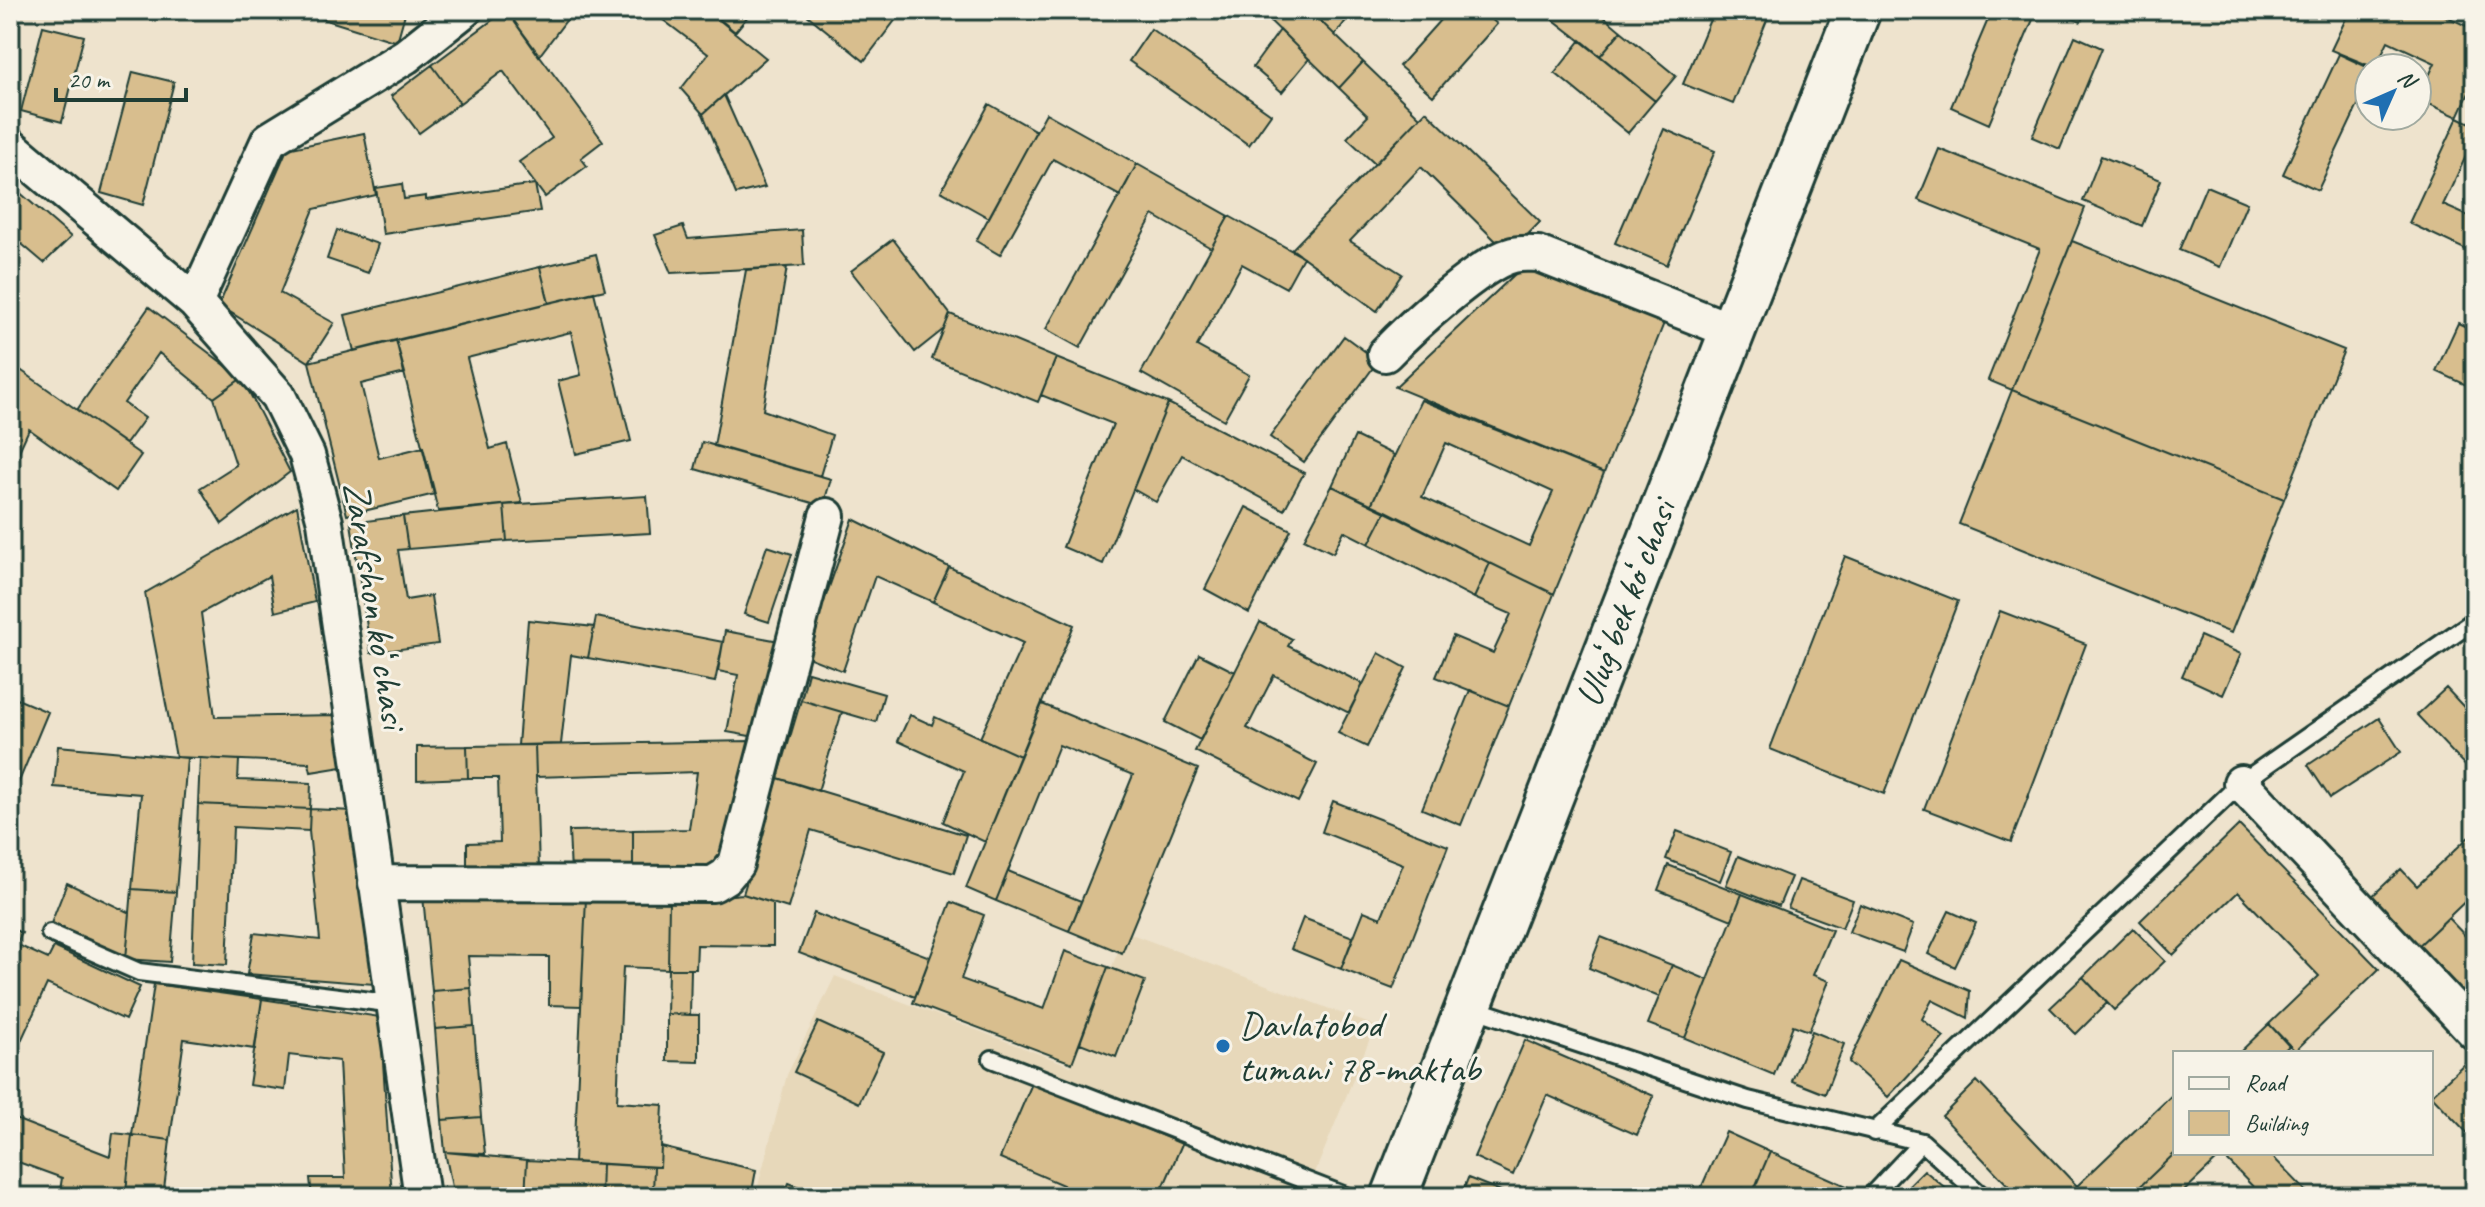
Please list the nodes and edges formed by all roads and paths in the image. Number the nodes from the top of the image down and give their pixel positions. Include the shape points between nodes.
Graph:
1 (464, 10) edge
2 (1858, 10) edge
3 (10, 146) edge
4 (195, 302) junction
5 (1732, 331) junction
6 (1385, 354) dead end
7 (827, 516) dead end
8 (2475, 620) edge
9 (2241, 783) junction
10 (376, 883) junction
11 (50, 933) dead end
12 (395, 1004) junction
13 (1467, 1006) junction
14 (2475, 1032) edge
15 (992, 1059) dead end
16 (1874, 1132) junction
17 (1922, 1142) junction
18 (422, 1197) edge
19 (1348, 1197) edge
20 (1394, 1197) edge
21 (1870, 1197) edge
22 (1983, 1197) edge

1 - 4 street via 406,56 269,140
2 - 5 street, Ulugʻbek koʻchasi
3 - 4 street, Zarafshon koʻchasi
4 - 10 street, Zarafshon koʻchasi via 278,396 307,455 325,522
5 - 6 street via 1538,254 1515,254 1479,274
5 - 13 street, Ulugʻbek koʻchasi
7 - 10 street via 736,864 726,876 713,884
8 - 9 lane
9 - 14 street
9 - 16 lane
10 - 12 street, Zarafshon koʻchasi
11 - 12 lane via 139,972
12 - 18 street, Zarafshon koʻchasi
13 - 16 lane via 1748,1100
13 - 20 street, Ulugʻbek koʻchasi
15 - 19 lane
16 - 17 lane
17 - 21 lane
17 - 22 lane

